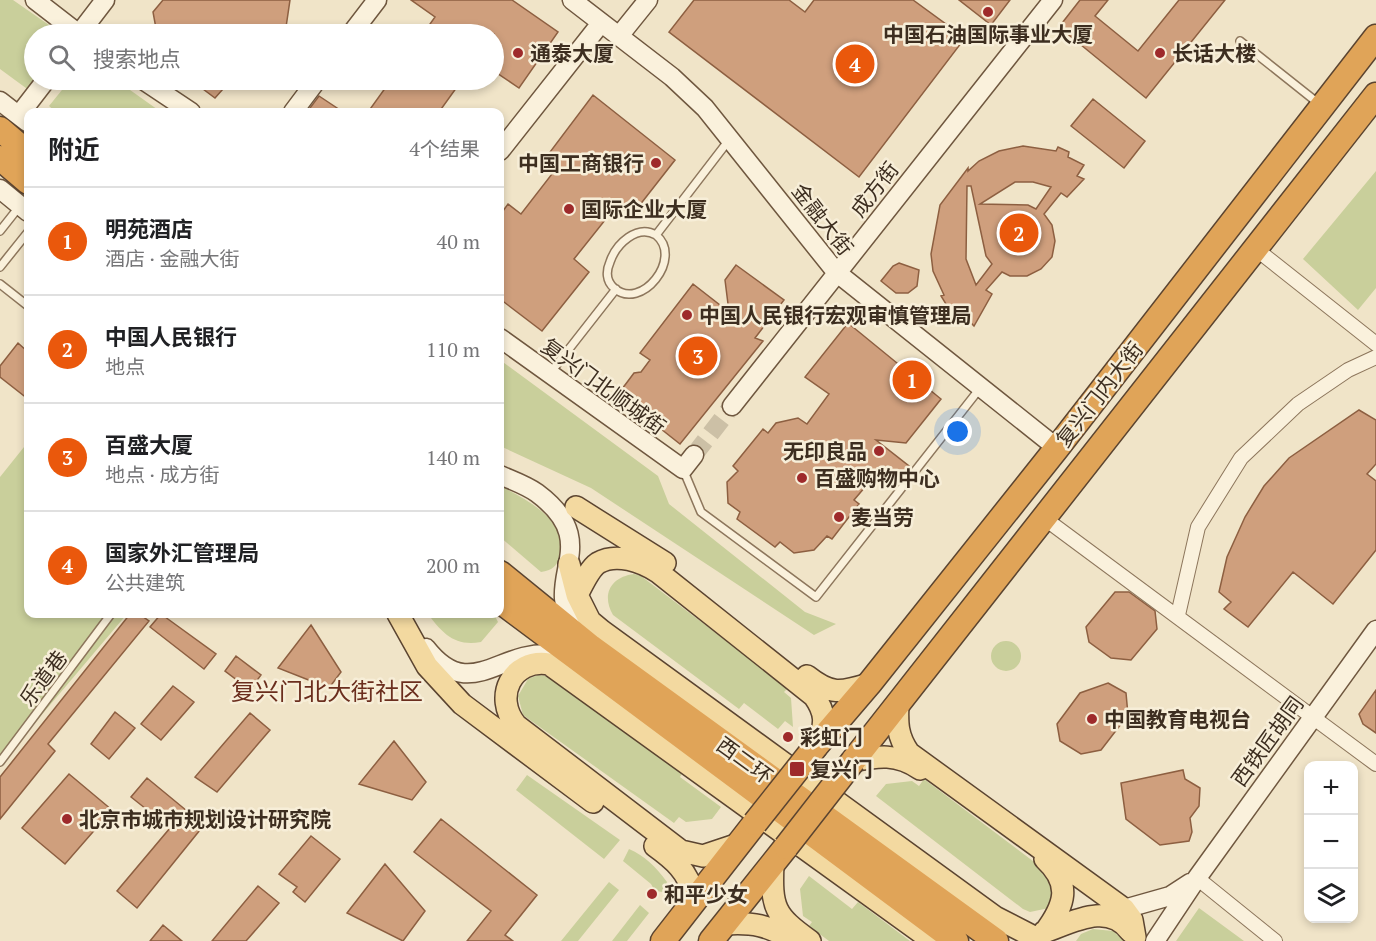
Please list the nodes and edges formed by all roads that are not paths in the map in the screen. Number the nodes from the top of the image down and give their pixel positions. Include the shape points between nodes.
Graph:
1 (35, 0) edge
2 (105, 0) edge
3 (377, 0) edge
4 (572, 0) edge
5 (589, 0) edge
6 (648, 0) edge
7 (1053, 0) edge
8 (601, 23) junction
9 (66, 24) edge
10 (87, 24) edge
11 (359, 24) edge
12 (622, 32) junction
13 (1376, 37) edge
14 (1240, 41) dead end
15 (39, 90) edge
16 (158, 90) edge
17 (310, 90) edge
18 (1376, 95) edge
19 (0, 100) edge
20 (1323, 106) junction
21 (26, 108) edge
22 (184, 108) edge
23 (296, 108) edge
24 (16, 122) edge
25 (731, 138) junction
26 (24, 143) edge
27 (504, 146) edge
28 (0, 158) edge
29 (24, 179) edge
30 (0, 189) edge
31 (24, 208) edge
32 (0, 231) edge
33 (656, 235) junction
34 (24, 237) edge
35 (1256, 249) junction
36 (0, 267) edge
37 (839, 268) junction
38 (0, 284) edge
39 (616, 289) junction
40 (24, 303) edge
41 (504, 341) edge
42 (1376, 344) edge
43 (1376, 357) edge
44 (550, 374) junction
45 (981, 387) junction
46 (732, 406) tunnel mouth
47 (1060, 444) junction
48 (689, 462) joint
49 (504, 477) edge
50 (535, 491) junction
51 (576, 507) joint
52 (1044, 518) junction
53 (569, 564) junction
54 (504, 577) edge
55 (577, 595) junction
56 (504, 603) edge
57 (1178, 615) junction
58 (108, 618) edge
59 (401, 618) edge
60 (402, 618) edge
61 (1376, 630) edge
62 (586, 654) junction
63 (513, 660) junction
64 (542, 663) junction
65 (869, 684) junction
66 (898, 703) junction
67 (1312, 717) junction
68 (816, 746) junction
69 (853, 761) junction
70 (0, 762) edge
71 (1376, 764) edge
72 (739, 844) junction
73 (780, 855) junction
74 (1197, 878) junction
75 (1124, 909) junction
76 (688, 910) junction
77 (718, 932) edge
78 (1039, 934) junction
79 (994, 939) edge
80 (948, 940) edge
81 (1142, 940) edge
82 (663, 941) edge
83 (792, 941) edge
84 (810, 941) edge
85 (1275, 941) edge

1 - 9 street
2 - 10 street
3 - 11 street
4 - 8 street, 金融大街
5 - 12 street
6 - 12 street
7 - 37 street, 成方街
8 - 12 street, 金融大街
8 - 27 street
12 - 25 street, 金融大街
12 - 37 street via 680,71 729,121
13 - 20 highway, 复兴门内大街
14 - 20 lane
15 - 21 street
16 - 22 street
17 - 23 street
18 - 35 highway, 复兴门内大街
19 - 24 street
20 - 47 highway, 复兴门内大街
24 - 26 highway
25 - 33 lane
25 - 37 street, 金融大街
28 - 29 highway
30 - 31 street
31 - 32 lane
33 - 39 lane via 640,233 620,244 608,266 608,280
33 - 39 lane via 667,252 656,278 637,293 626,294
34 - 36 lane
35 - 42 street
35 - 52 highway, 复兴门内大街
37 - 45 street, 金融大街
37 - 46 street, 成方街
37 - 47 street
38 - 40 lane
39 - 44 lane
41 - 44 street, 复兴门北顺城街
43 - 57 street via 1348,370 1298,404 1241,458 1198,527
44 - 48 street, 复兴门北顺城街
45 - 47 street, 金融大街
45 - 48 lane via 816,597 701,512
47 - 65 highway, 复兴门内大街
49 - 50 street
50 - 51 street
50 - 53 street via 556,509 571,534
51 - 65 main road via 666,563 821,687 832,692 848,691
52 - 57 street
52 - 66 highway, 复兴门内大街
53 - 55 main road
53 - 62 street via 564,605
54 - 62 highway, 西二环
55 - 68 main road via 598,563 631,560 658,572 814,696 823,708 825,725
55 - 78 main road via 590,621 602,631 995,917
56 - 62 highway, 西二环
57 - 67 street
58 - 70 lane, 乐道巷
59 - 76 main road via 427,666 462,704 676,863 692,887
60 - 63 street via 439,665 454,672 478,673
61 - 67 street, 西铁匠胡同
62 - 63 street via 540,654
62 - 79 highway, 西二环
62 - 80 highway, 西二环
63 - 64 main road
64 - 72 main road via 518,670 505,692 507,711 516,725 681,851 702,856
64 - 80 main road via 549,664
65 - 68 highway, 复兴门内大街
66 - 69 highway, 复兴门内大街
66 - 75 main road via 900,741 909,753
67 - 71 street
67 - 74 street, 西铁匠胡同
68 - 72 highway, 复兴门内大街, bridge
69 - 73 highway, 复兴门内大街, bridge
69 - 78 main road via 881,756 905,759 1055,868 1063,897 1057,916
72 - 76 highway, 复兴门内大街
73 - 77 highway, 复兴门内大街
73 - 84 main road via 772,887 778,914
74 - 75 street via 1170,896
74 - 81 street, 西铁匠胡同
74 - 85 street
75 - 81 main road
76 - 82 highway, 复兴门内大街
77 - 83 main road via 762,924
78 - 79 main road
78 - 81 main road via 1091,915 1107,915 1124,923

